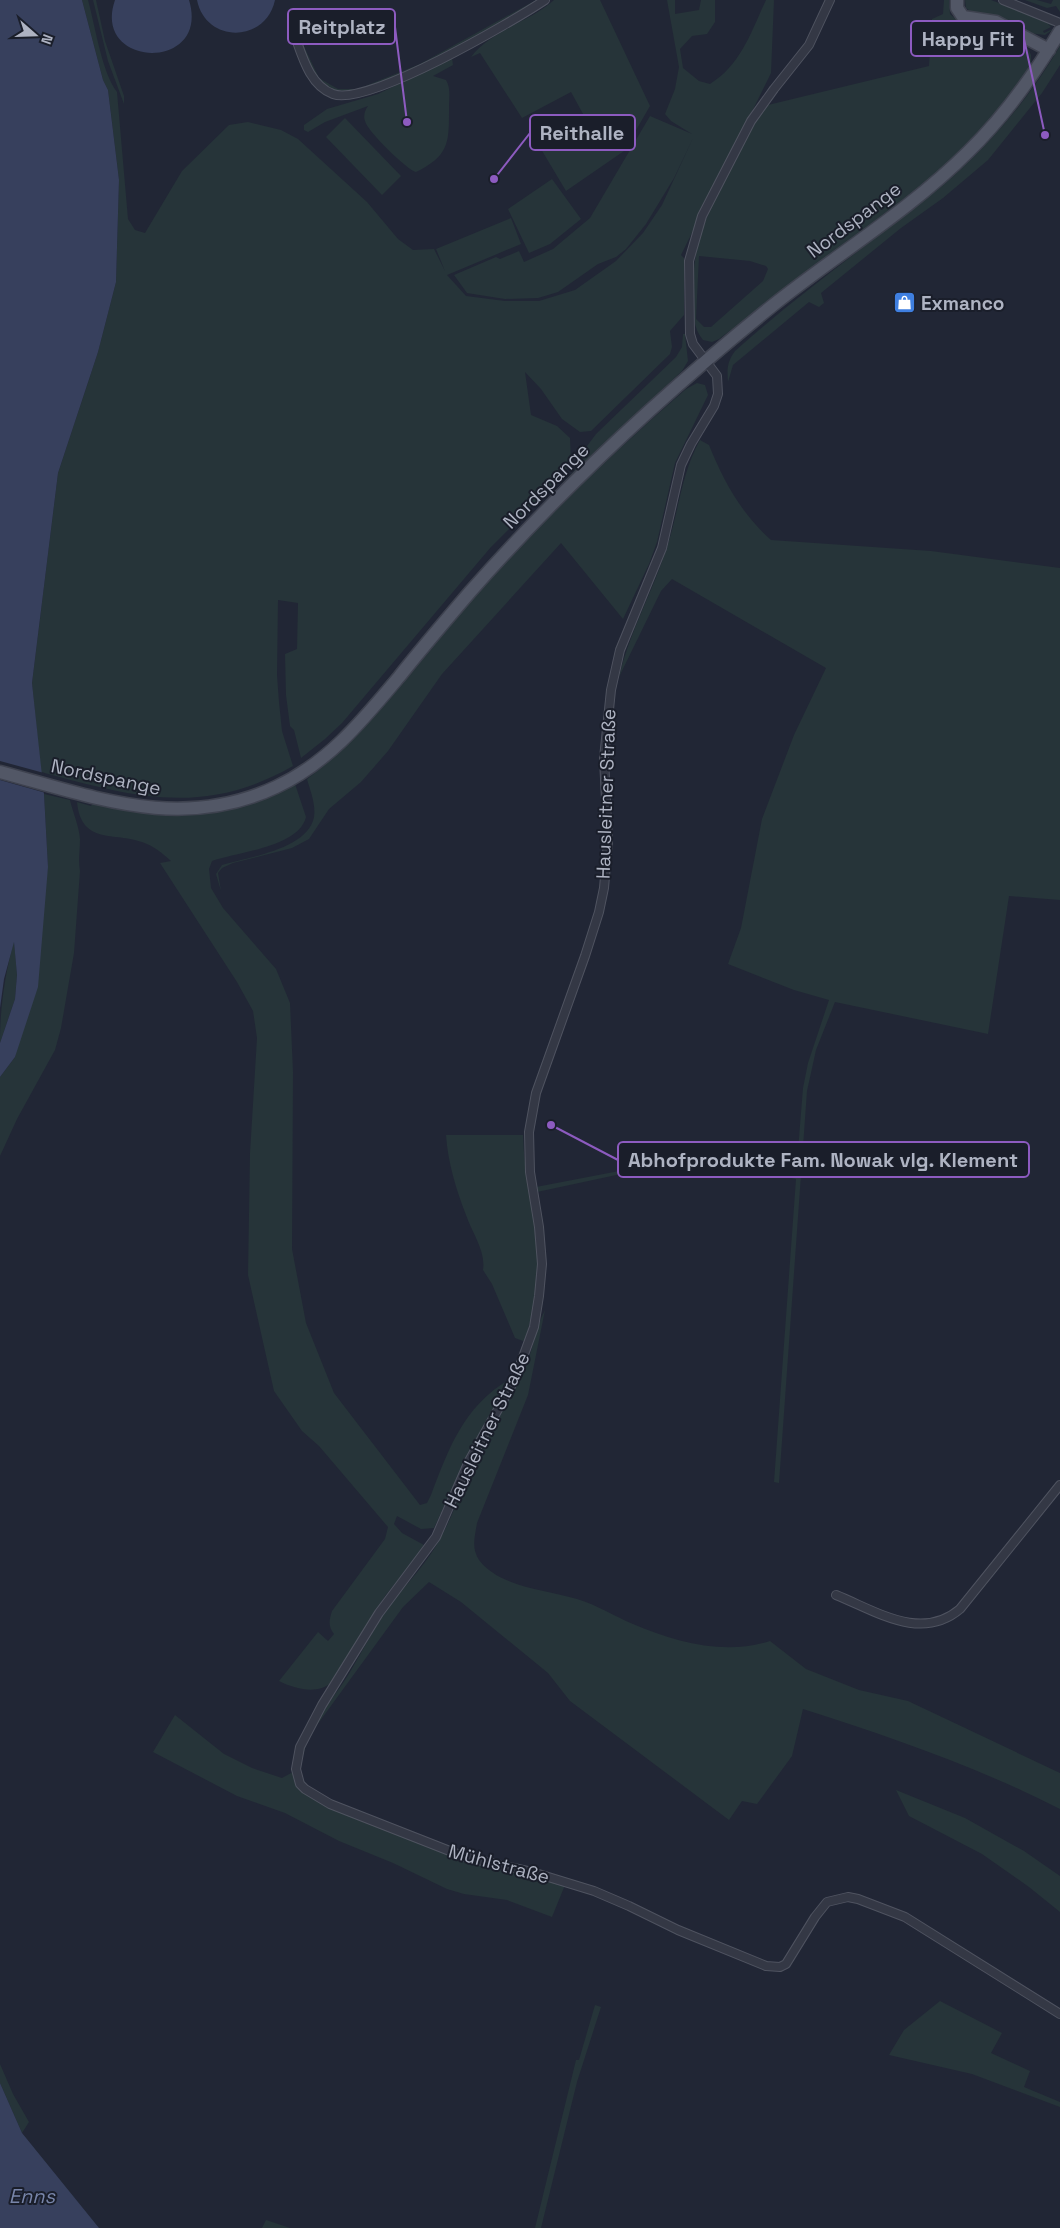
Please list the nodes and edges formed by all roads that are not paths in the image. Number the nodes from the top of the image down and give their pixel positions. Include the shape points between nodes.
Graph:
1 (545, 0) edge
2 (830, 0) edge
3 (956, 0) edge
4 (1003, 0) edge
5 (1060, 23) edge
6 (1060, 31) edge
7 (296, 39) dead end
8 (1049, 50) junction
9 (706, 361) junction
10 (0, 772) edge
11 (1060, 1485) edge
12 (836, 1595) dead end
13 (322, 1705) joint
14 (1060, 2014) edge

1 - 7 street via 458,51 390,83 349,96 332,94 317,83
2 - 9 street, Hausleitner Straße via 809,45 751,121 702,216 689,261 689,328 693,344
3 - 8 main road via 956,8 964,17 996,22
4 - 5 street
6 - 8 main road, Nordspange
8 - 9 main road, Nordspange via 1005,111 952,168 774,304
9 - 10 main road, Nordspange via 539,518 471,592 353,731 313,766 276,788 210,807 163,809 133,806
9 - 13 street, Hausleitner Straße via 718,382 716,400 681,465 662,548 620,650 611,690 604,758 608,852 599,912 531,1112 528,1151 542,1264 534,1327 514,1379 469,1461 436,1537 379,1613
11 - 12 street via 960,1609 942,1621 923,1624 899,1621
13 - 14 street, Mühlstraße via 304,1738 296,1762 300,1784 320,1799 465,1857 532,1872 594,1891 766,1966 786,1964 827,1902 848,1897 858,1899 905,1917

